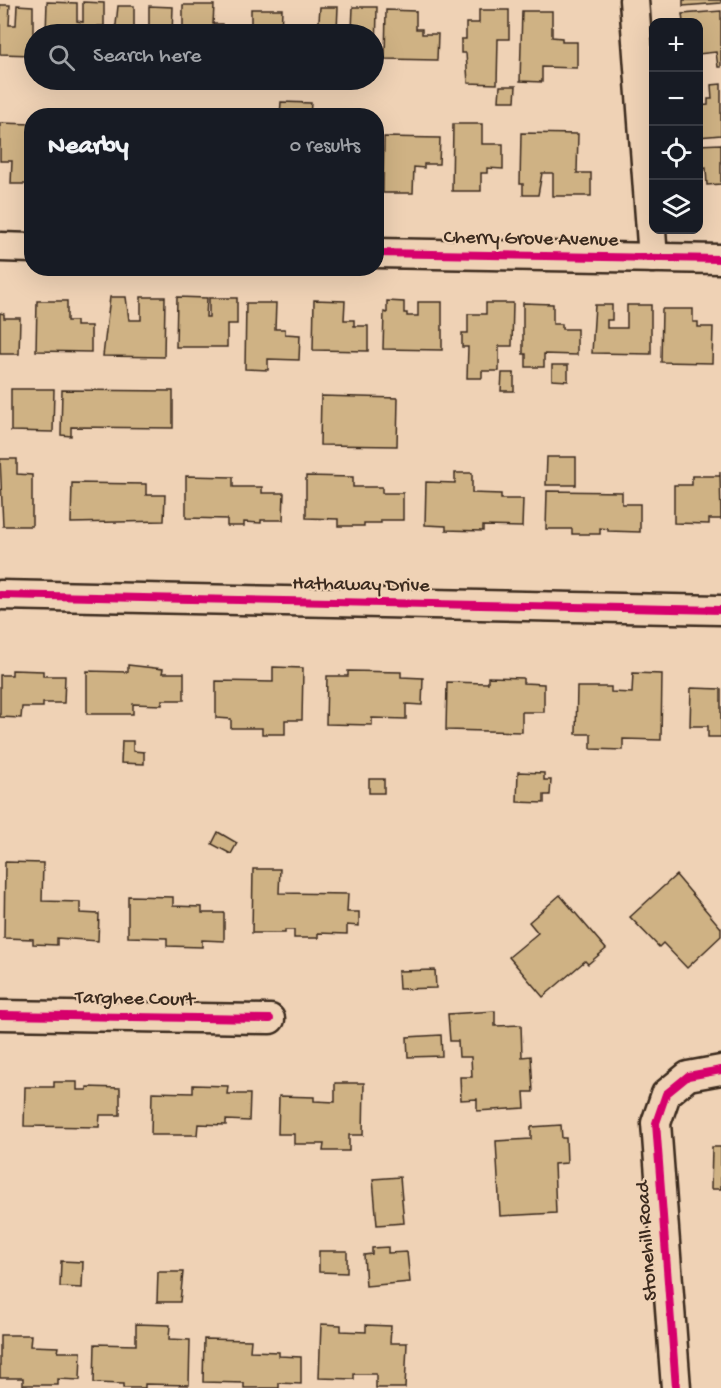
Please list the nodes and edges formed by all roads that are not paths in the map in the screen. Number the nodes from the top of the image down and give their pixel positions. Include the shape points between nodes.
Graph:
1 (634, 0) edge
2 (0, 247) edge
3 (24, 248) edge
4 (384, 253) edge
5 (653, 258) junction
6 (721, 259) edge
7 (0, 595) edge
8 (721, 610) edge
9 (0, 1014) edge
10 (270, 1018) dead end
11 (721, 1070) edge
12 (676, 1388) edge

1 - 5 street
2 - 3 street
4 - 5 street, Cherry Grove Avenue
5 - 6 street, Cherry Grove Avenue
7 - 8 street, Hathaway Drive
9 - 10 street, Targhee Court
11 - 12 street, Stonehill Road via 688,1076 666,1094 656,1123

